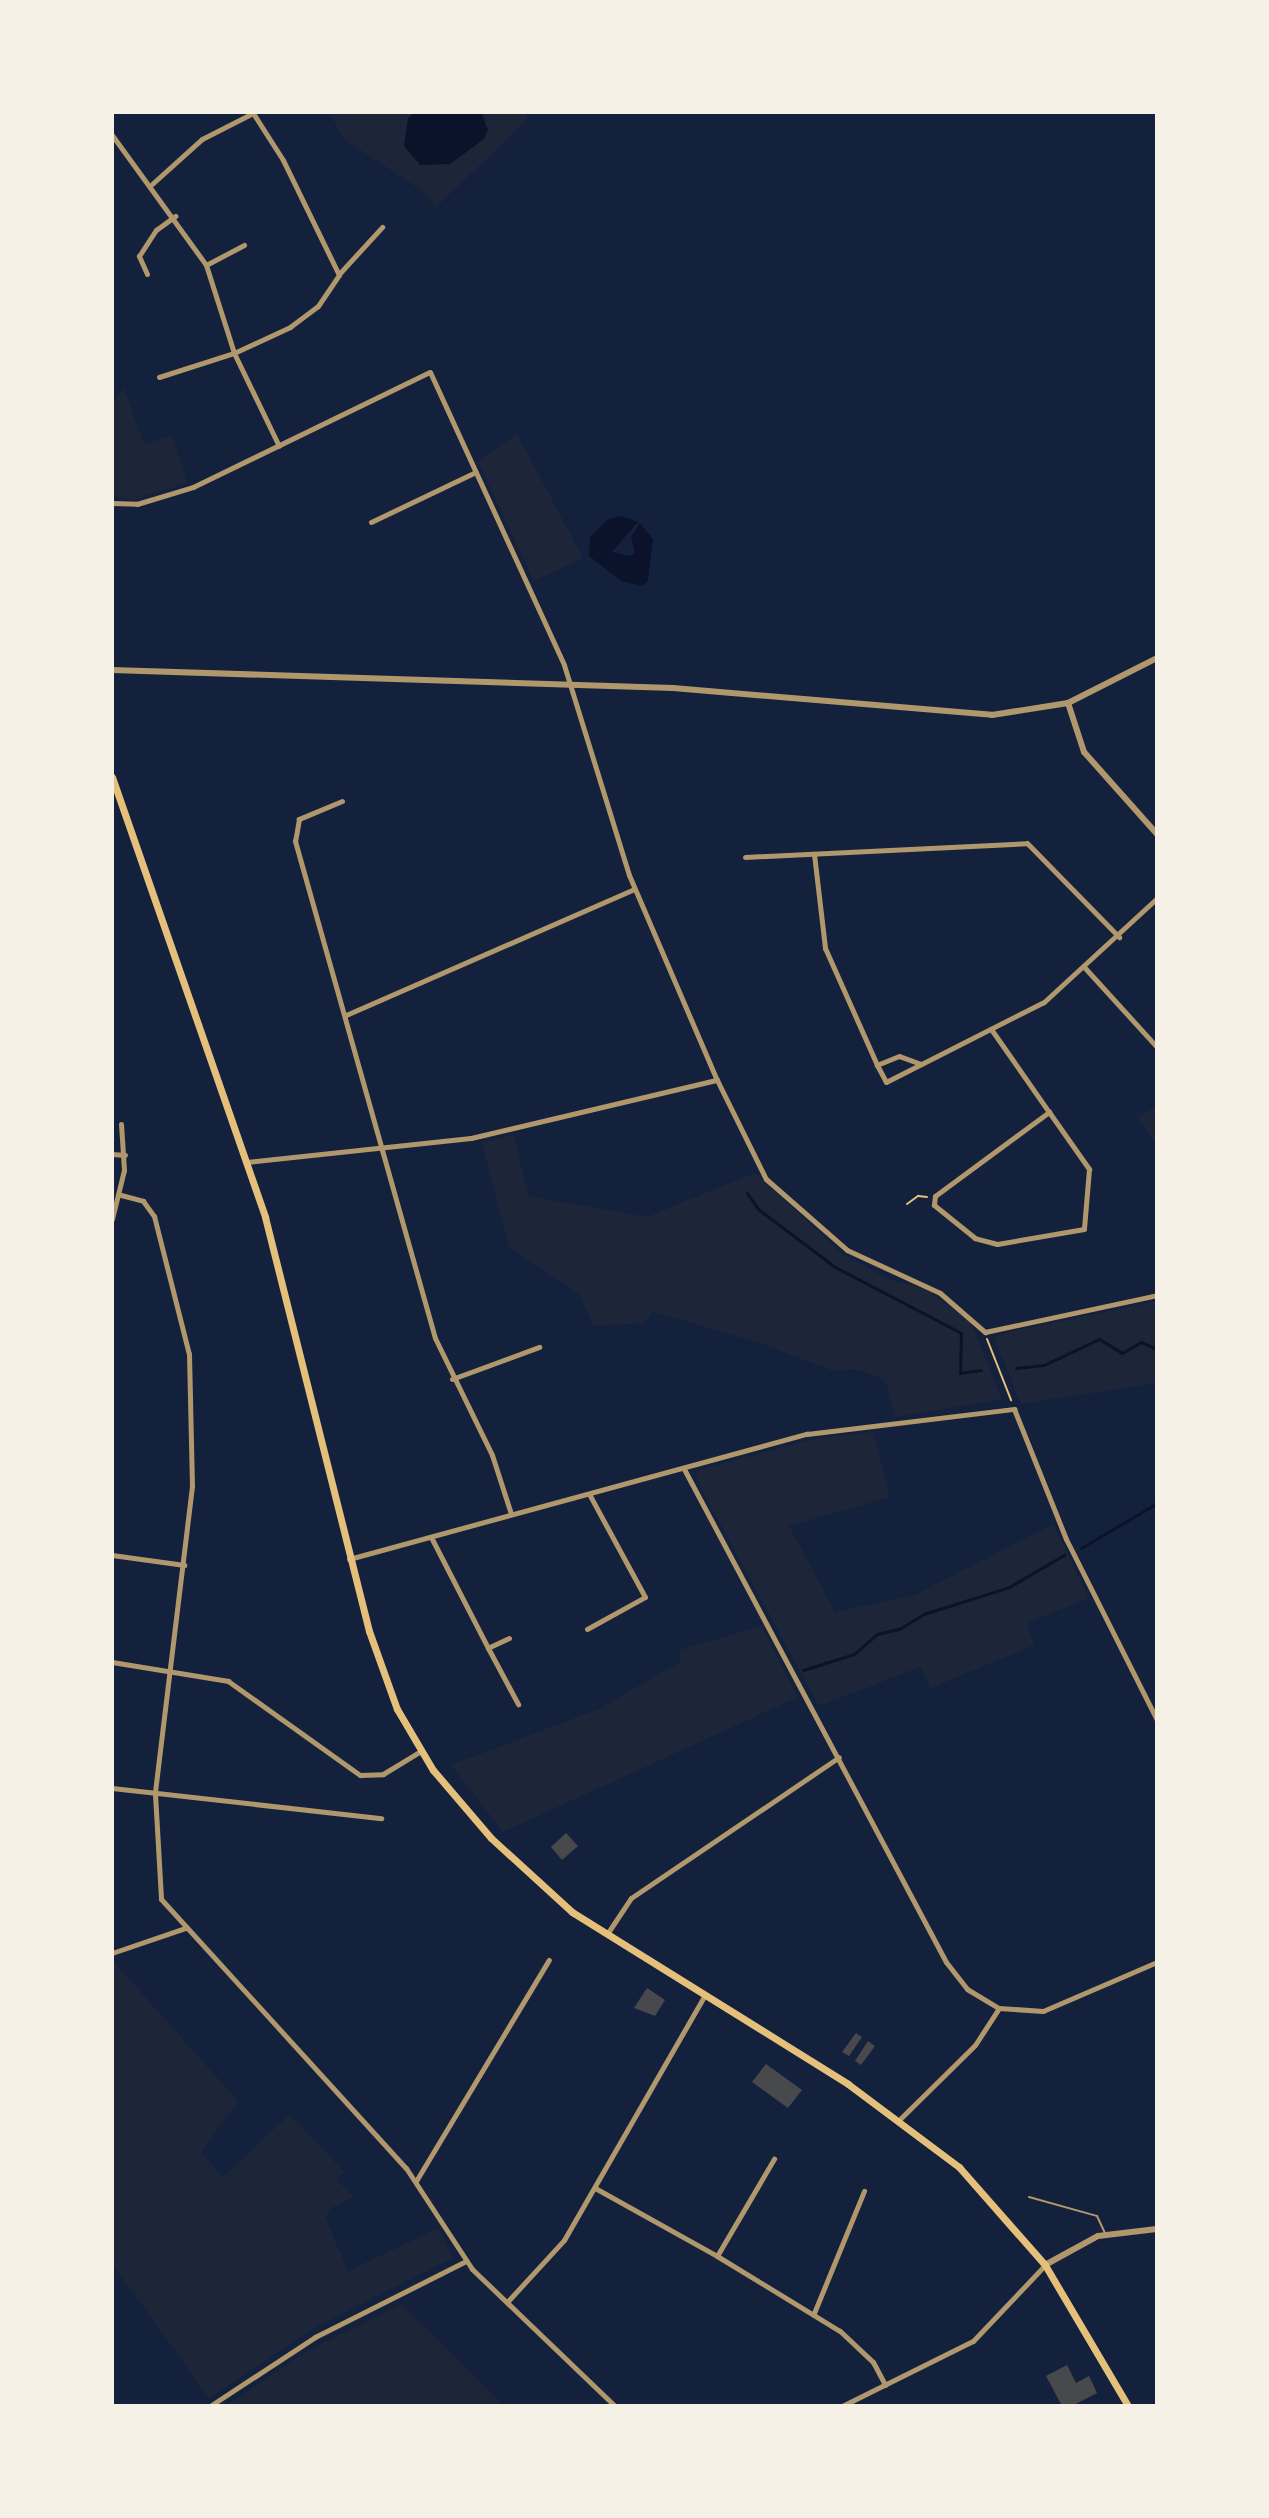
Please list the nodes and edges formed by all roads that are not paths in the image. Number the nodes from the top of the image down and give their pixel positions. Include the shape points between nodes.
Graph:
1 (254, 112) edge
2 (112, 135) edge
3 (152, 184) junction
4 (175, 216) junction
5 (382, 227) dead end
6 (244, 245) dead end
7 (206, 265) junction
8 (147, 274) dead end
9 (339, 275) junction
10 (234, 353) junction
11 (159, 377) dead end
12 (279, 446) junction
13 (476, 472) junction
14 (112, 503) edge
15 (371, 522) dead end
16 (1157, 658) edge
17 (112, 670) edge
18 (570, 684) junction
19 (1068, 703) junction
20 (112, 777) edge
21 (342, 801) dead end
22 (1157, 834) edge
23 (814, 854) junction
24 (745, 857) dead end
25 (634, 889) junction
26 (1157, 898) edge
27 (1119, 937) junction
28 (1085, 968) junction
29 (346, 1015) junction
30 (991, 1029) junction
31 (1157, 1047) edge
32 (921, 1064) junction
33 (877, 1065) junction
34 (717, 1080) junction
35 (1049, 1112) junction
36 (121, 1124) dead end
37 (382, 1145) junction
38 (112, 1154) edge
39 (125, 1155) junction
40 (247, 1162) junction
41 (121, 1195) junction
42 (112, 1219) edge
43 (1157, 1295) edge
44 (539, 1347) dead end
45 (452, 1379) junction
46 (684, 1469) junction
47 (589, 1494) junction
48 (511, 1514) junction
49 (431, 1539) junction
50 (112, 1555) edge
51 (349, 1559) junction
52 (184, 1565) junction
53 (587, 1629) dead end
54 (509, 1638) dead end
55 (488, 1648) junction
56 (112, 1662) edge
57 (172, 1669) junction
58 (518, 1704) dead end
59 (1157, 1720) edge
60 (421, 1751) junction
61 (839, 1757) junction
62 (112, 1788) edge
63 (155, 1794) junction
64 (381, 1818) dead end
65 (185, 1928) junction
66 (606, 1937) junction
67 (112, 1953) edge
68 (549, 1960) dead end
69 (1157, 1962) edge
70 (704, 1997) junction
71 (999, 2008) junction
72 (900, 2119) junction
73 (774, 2159) dead end
74 (416, 2181) junction
75 (595, 2188) junction
76 (864, 2191) dead end
77 (1029, 2197) dead end
78 (1157, 2229) edge
79 (1105, 2234) junction
80 (717, 2256) junction
81 (466, 2261) junction
82 (1045, 2265) junction
83 (508, 2301) junction
84 (814, 2313) junction
85 (885, 2385) junction
86 (210, 2406) edge
87 (615, 2406) edge
88 (842, 2406) edge
89 (1128, 2406) edge

1 - 3 street via 202,139
1 - 9 street
2 - 3 street
3 - 4 street
4 - 7 street
4 - 8 street via 156,230 139,256
5 - 9 street
6 - 7 street
7 - 10 street
9 - 10 street via 310,314
10 - 11 street
10 - 12 street
12 - 13 street via 430,372
12 - 14 street via 170,495 125,506
13 - 15 street
13 - 18 street
16 - 19 street
17 - 18 street
18 - 19 street via 673,688 966,715 1031,712
18 - 25 street
19 - 22 street via 1084,752
20 - 40 main road
21 - 29 street via 307,812 294,833
23 - 24 street
23 - 27 street via 1027,843
23 - 33 street via 823,940
25 - 29 street
25 - 34 street
26 - 27 street
27 - 28 street
28 - 30 street via 1054,995
28 - 31 street
29 - 37 street
30 - 32 street
30 - 35 street
32 - 33 street via 899,1056
32 - 33 street via 886,1082
34 - 37 street via 501,1132
34 - 43 street via 761,1172 801,1214 854,1254 940,1293 985,1332
35 - 35 street via 933,1199 954,1224 997,1244 1084,1229 1089,1169
36 - 39 street
37 - 40 street
37 - 45 street via 413,1263
38 - 39 street
39 - 41 street
40 - 51 main road via 292,1316
41 - 42 street
41 - 52 street via 143,1201 154,1216 188,1340 192,1486
44 - 45 street
45 - 48 street via 492,1455
46 - 47 street
46 - 59 street via 807,1434 1014,1409 1066,1539
46 - 61 street
47 - 48 street
47 - 53 street via 645,1597
48 - 49 street
49 - 51 street
49 - 55 street
50 - 52 street
51 - 60 main road via 390,1692
52 - 57 street
54 - 55 street
55 - 58 street
56 - 57 street
57 - 60 street via 237,1686 360,1775 383,1774
57 - 63 street
60 - 66 main road via 491,1838
61 - 66 street via 631,1898
61 - 71 street via 946,1962 967,1989
62 - 63 street
63 - 64 street
63 - 65 street via 159,1893
65 - 67 street
65 - 74 street
66 - 70 main road
68 - 74 street
69 - 71 street via 1056,2007 1026,2012
70 - 72 main road
70 - 75 street
71 - 72 street via 975,2045
72 - 82 main road via 971,2179
73 - 80 street
74 - 81 street
75 - 80 street
75 - 83 street via 560,2246
76 - 84 street
77 - 79 lane via 1097,2216
78 - 79 street
79 - 82 street
80 - 84 street
81 - 83 street
81 - 86 street via 315,2337
82 - 85 street via 982,2334
82 - 89 main road
83 - 87 street
84 - 85 street via 866,2355
85 - 88 street

